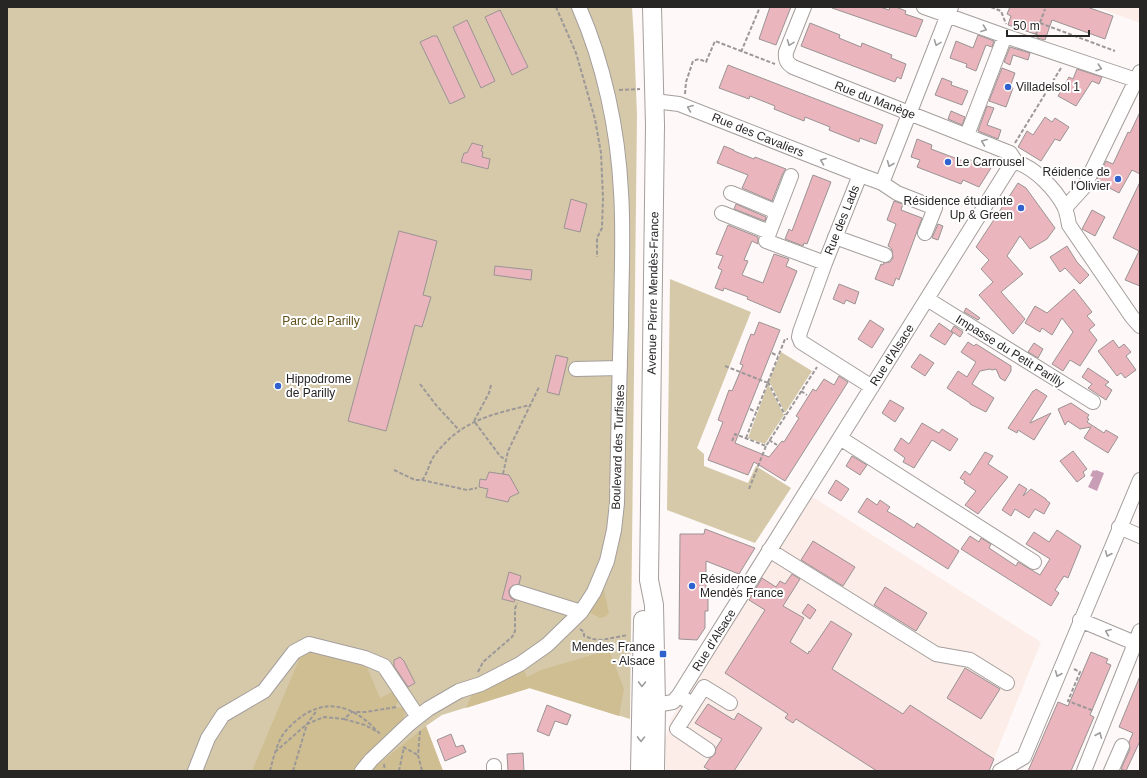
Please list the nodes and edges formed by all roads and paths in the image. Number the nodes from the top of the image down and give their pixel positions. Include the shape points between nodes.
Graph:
1 (556, 7) edge
2 (579, 7) edge
3 (652, 7) edge
4 (760, 7) edge
5 (804, 7) edge
6 (924, 7) edge
7 (990, 7) edge
8 (1045, 9) dead end
9 (949, 11) edge
10 (1040, 23) junction
11 (1006, 31) junction
12 (1036, 36) dead end
13 (1115, 50) dead end
14 (741, 52) junction
15 (1068, 57) junction
16 (787, 61) junction
17 (1138, 76) edge
18 (606, 91) junction
19 (654, 95) junction
20 (690, 96) dead end
21 (910, 114) junction
22 (967, 136) junction
23 (1013, 157) junction
24 (860, 175) junction
25 (791, 176) dead end
26 (882, 183) junction
27 (731, 193) dead end
28 (1065, 208) junction
29 (777, 212) junction
30 (722, 213) dead end
31 (769, 232) junction
32 (925, 234) dead end
33 (835, 236) junction
34 (885, 255) dead end
35 (597, 257) dead end
36 (825, 263) junction
37 (928, 299) junction
38 (1137, 319) edge
39 (799, 337) junction
40 (772, 353) dead end
41 (778, 356) junction
42 (823, 356) junction
43 (725, 366) dead end
44 (620, 368) junction
45 (576, 370) dead end
46 (768, 382) junction
47 (420, 384) dead end
48 (491, 385) dead end
49 (539, 387) dead end
50 (872, 387) junction
51 (801, 391) junction
52 (807, 395) dead end
53 (1093, 402) dead end
54 (530, 405) junction
55 (750, 409) dead end
56 (756, 412) junction
57 (785, 415) junction
58 (474, 422) junction
59 (460, 431) junction
60 (746, 438) junction
61 (840, 438) junction
62 (769, 440) junction
63 (732, 441) dead end
64 (777, 445) dead end
65 (766, 446) junction
66 (506, 460) junction
67 (394, 470) dead end
68 (503, 474) dead end
69 (422, 480) junction
70 (1140, 480) edge
71 (476, 488) dead end
72 (749, 489) dead end
73 (1120, 527) junction
74 (1140, 536) edge
75 (769, 550) junction
76 (1034, 562) dead end
77 (518, 593) joint
78 (649, 604) junction
79 (581, 612) junction
80 (1080, 620) junction
81 (576, 626) dead end
82 (642, 637) junction
83 (1138, 637) edge
84 (1062, 664) junction
85 (480, 674) dead end
86 (1007, 683) dead end
87 (679, 695) junction
88 (730, 703) dead end
89 (409, 704) junction
90 (656, 704) junction
91 (693, 704) junction
92 (317, 709) junction
93 (352, 712) junction
94 (1106, 716) junction
95 (417, 718) junction
96 (344, 719) junction
97 (307, 724) junction
98 (378, 732) junction
99 (388, 744) junction
100 (1122, 746) dead end
101 (404, 747) junction
102 (708, 750) dead end
103 (275, 753) junction
104 (418, 755) junction
105 (195, 771) edge
106 (270, 771) edge
107 (293, 771) edge
108 (362, 771) edge
109 (399, 771) edge
110 (422, 771) edge
111 (640, 771) edge
112 (655, 771) edge
113 (1000, 771) edge
114 (1084, 771) edge
115 (1111, 771) edge

1 - 35 path via 576,53 595,119 601,153 602,228 597,238
2 - 18 street, Boulevard des Turfistes
3 - 19 main road, Avenue Pierre Mendès-France
4 - 14 path
5 -> 16 street via 786,52
6 - 9 street
7 - 11 path via 1001,11
8 - 10 path
9 -> 11 street
9 -> 21 street
10 - 12 path
10 - 13 path
11 - 15 street
11 - 22 street
14 - 16 path via 780,66
14 - 20 path via 715,41 706,62 699,59 694,61 686,82 685,95
15 -> 17 street
15 - 23 path
16 - 21 street, Rue du Manège via 793,67
17 - 28 street via 1084,187
18 - 19 path
18 - 44 street, Boulevard des Turfistes via 616,144 621,192
24 -> 19 street, Rue des Cavaliers
19 - 78 main road, Avenue Pierre Mendès-France
21 - 22 street, Rue du Manège
21 -> 26 street
23 -> 22 street, Rue du Manège
23 - 28 street via 1053,189
23 - 37 street, Rue d'Alsace via 1010,166
24 - 26 street, Rue des Lads
24 - 33 street, Rue des Lads
25 - 29 street
26 - 32 street, Rue des Lads via 897,193 935,208
27 - 29 street
28 - 38 street via 1069,225
29 - 31 street
30 - 31 street
31 - 36 street via 766,241
33 - 34 street
33 - 36 street, Rue des Lads
36 - 39 street, Rue des Lads
37 - 50 street, Rue d'Alsace
37 - 53 street, Impasse du Petit Parilly
39 - 41 path via 785,339
39 - 42 street via 801,342
40 - 41 path
41 - 46 path
42 - 50 street
42 - 51 path
43 - 46 path
44 - 45 street
44 - 79 street, Boulevard des Turfistes via 614,530 605,566 594,592
46 - 56 path
46 - 57 path
47 - 59 path via 436,406
48 - 58 path
49 - 54 path
50 - 61 street, Rue d'Alsace
51 - 52 path
51 - 57 path
54 - 58 path
54 - 66 path
55 - 56 path
56 - 60 path
57 - 62 path
58 - 59 path
58 - 66 path via 500,456
59 - 69 path via 441,447
60 - 63 path via 735,434
60 - 65 path
61 - 75 street, Rue d'Alsace
61 - 76 street
62 - 64 path
62 - 65 path
65 - 72 path
66 - 68 path
67 - 69 path via 415,480
69 - 71 path via 467,490
70 - 73 street
73 - 74 street
73 -> 80 street
75 - 86 street via 936,654 970,660
75 - 87 street, Rue d'Alsace
77 - 79 street
77 - 85 path via 515,630 512,637 483,662 476,676
78 - 82 main road
78 - 90 main road
79 - 95 street, Boulevard des Turfistes via 547,645 520,664 481,684 459,691
83 -> 80 street
80 - 84 street
81 - 82 path via 584,632 584,636 593,639 625,635
82 -> 111 main road
83 - 94 street
84 - 94 path via 1080,672 1068,701
84 -> 113 street via 1024,757
87 - 90 street via 673,702
87 - 91 street
88 - 91 street via 704,687
89 - 93 path
89 - 95 street
89 - 105 street via 384,666 365,658 308,644 294,652 264,691 223,714 208,738
90 - 112 main road
91 - 102 street via 676,729
92 - 93 path via 328,705
92 - 97 path
92 - 103 path via 297,719 283,736
93 - 96 path
93 - 98 path
114 -> 94 street
95 - 99 street, Boulevard des Turfistes
95 - 104 path via 420,724
96 - 97 path via 324,717
96 - 98 path
97 - 103 path
97 - 107 path
98 - 99 path
99 - 101 path
99 - 108 street, Boulevard des Turfistes
100 - 115 street
101 - 104 path
101 - 109 path
103 - 106 path
104 - 110 path

